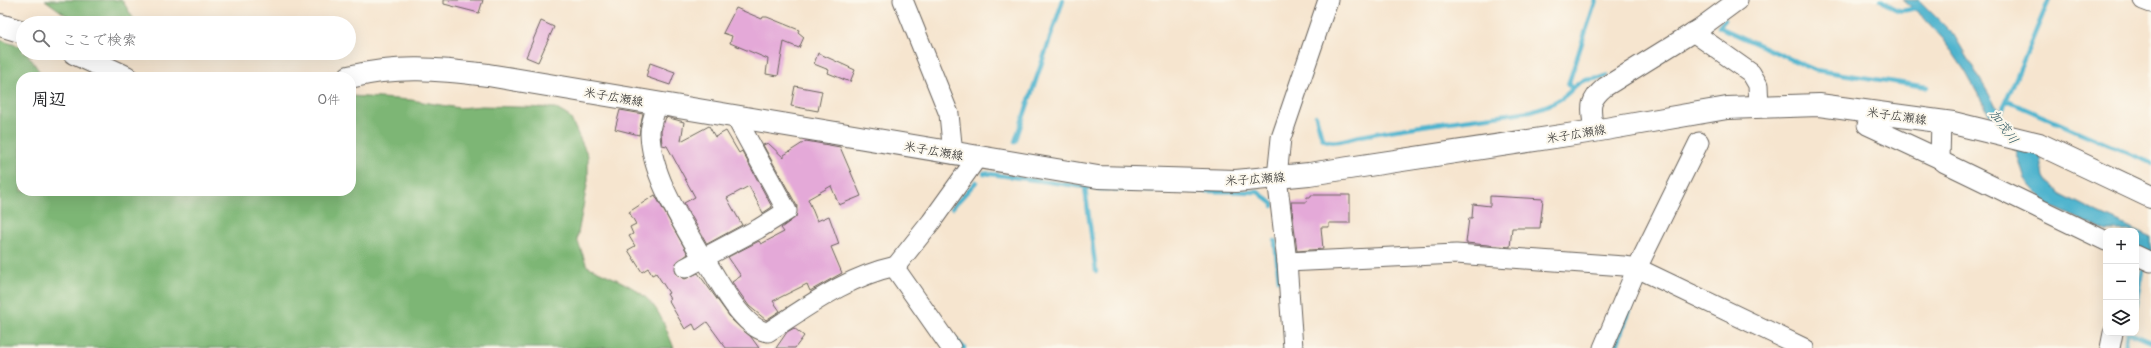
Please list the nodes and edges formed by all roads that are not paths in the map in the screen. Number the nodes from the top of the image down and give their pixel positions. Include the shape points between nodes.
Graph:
1 (903, 0) edge
2 (1328, 0) edge
3 (1738, 0) edge
4 (2143, 0) edge
5 (2151, 4) edge
6 (0, 24) edge
7 (16, 30) edge
8 (1693, 32) junction
9 (89, 60) edge
10 (115, 72) edge
11 (356, 75) edge
12 (657, 104) junction
13 (1759, 107) junction
14 (735, 116) junction
15 (1941, 121) junction
16 (1867, 125) dead end
17 (1594, 130) junction
18 (1699, 142) dead end
19 (953, 154) junction
20 (978, 158) junction
21 (1940, 159) junction
22 (1277, 177) junction
23 (2151, 197) edge
24 (2103, 240) edge
25 (2139, 256) edge
26 (703, 258) junction
27 (1287, 262) junction
28 (2151, 262) edge
29 (896, 266) junction
30 (685, 268) dead end
31 (1637, 268) junction
32 (2112, 336) edge
33 (951, 348) edge
34 (1293, 348) edge
35 (1604, 348) edge
36 (1804, 348) edge
37 (2110, 348) edge

1 - 19 street via 949,114
2 - 22 street via 1281,138
3 - 8 street
4 - 5 street
6 - 7 main road
8 - 13 street via 1751,73 1758,85
8 - 17 street via 1596,94 1591,103
9 - 10 main road
11 - 12 main road, 米子広瀬線 via 384,69 432,68
12 - 14 main road, 米子広瀬線
12 - 26 street via 650,132 655,164
13 - 15 main road, 米子広瀬線 via 1819,105
13 - 17 main road, 米子広瀬線 via 1728,108
14 - 19 main road, 米子広瀬線
14 - 26 street via 787,211
15 - 21 street
15 - 23 main road, 米子広瀬線 via 2039,144
16 - 21 street
17 - 22 main road, 米子広瀬線
18 - 31 street
19 - 20 main road, 米子広瀬線
20 - 22 main road, 米子広瀬線 via 1098,178 1236,182
20 - 29 street
21 - 24 street
22 - 27 street
25 - 28 street
26 - 29 street via 745,320 760,331 768,332 846,282 875,270
26 - 30 street
27 - 31 street via 1456,254
27 - 34 street
29 - 33 street
31 - 35 street
31 - 36 street
32 - 37 street

